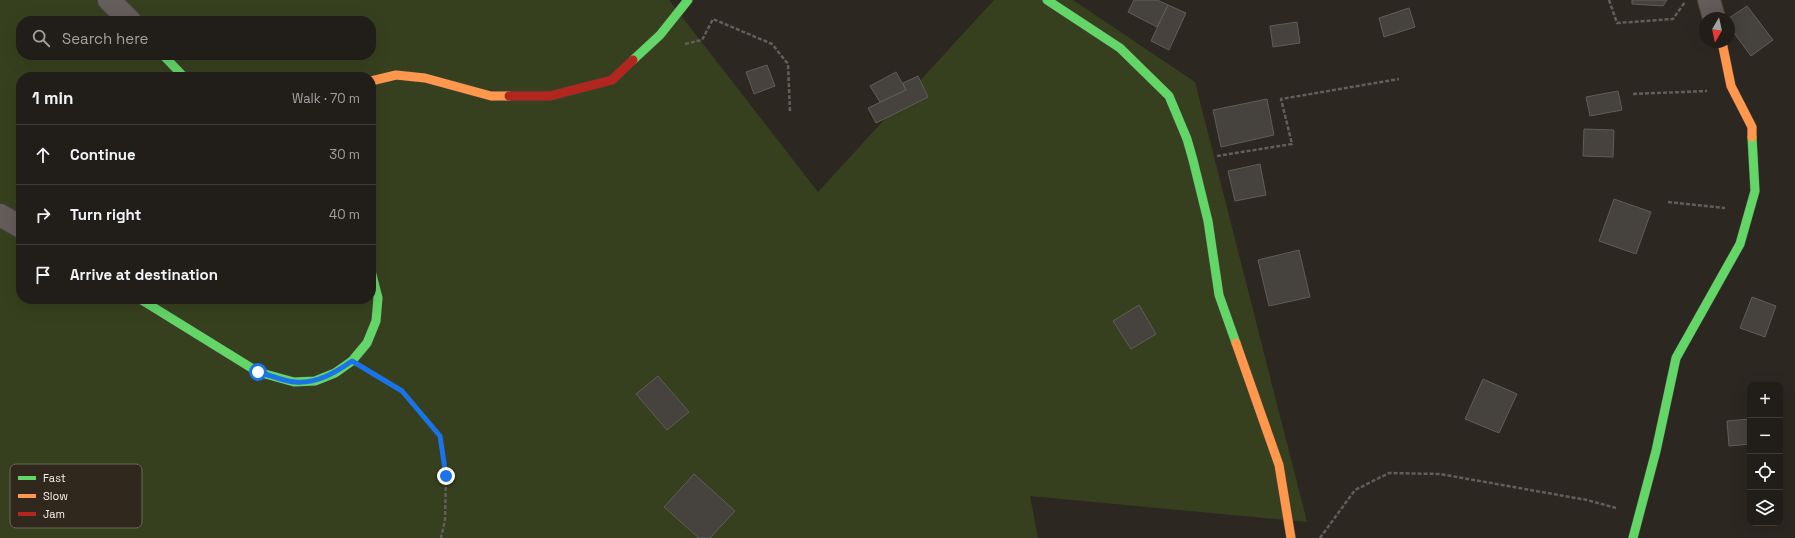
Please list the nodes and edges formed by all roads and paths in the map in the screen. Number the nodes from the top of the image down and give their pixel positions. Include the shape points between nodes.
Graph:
1 (110, 0) edge
2 (688, 0) edge
3 (1047, 0) edge
4 (1609, 0) edge
5 (1687, 0) edge
6 (1709, 0) edge
7 (1712, 12) edge
8 (125, 16) edge
9 (678, 46) dead end
10 (1724, 48) edge
11 (168, 60) edge
12 (179, 72) edge
13 (1398, 79) dead end
14 (376, 80) edge
15 (1734, 90) junction
16 (1633, 94) dead end
17 (790, 112) dead end
18 (1193, 160) junction
19 (1668, 202) dead end
20 (1750, 211) junction
21 (0, 215) edge
22 (16, 224) edge
23 (376, 290) edge
24 (148, 304) edge
25 (352, 361) junction
26 (1640, 514) junction
27 (441, 538) edge
28 (1291, 538) edge
29 (1320, 538) edge
30 (1633, 538) edge

1 - 8 street
2 - 14 street via 660,35 612,80 550,96 491,96 424,78 396,75
3 - 18 street via 1120,48 1168,96 1188,139
4 - 5 path via 1617,23 1673,19
6 - 7 street
9 - 17 path via 702,40 712,19 772,44 788,64
10 - 15 street
11 - 12 street
13 - 18 path via 1281,99 1292,144
15 - 16 path
15 - 20 street via 1752,127 1755,191
18 - 28 street via 1208,221 1219,295 1279,465
19 - 20 path
20 - 26 street via 1740,244 1676,358
21 - 22 street
23 - 25 street via 376,321 367,343
24 - 25 street via 258,372 294,382 315,381 335,373
25 - 27 path via 402,391 440,436 446,476 445,520
26 - 29 path via 1588,500 1440,474 1389,473 1354,490
26 - 30 street

